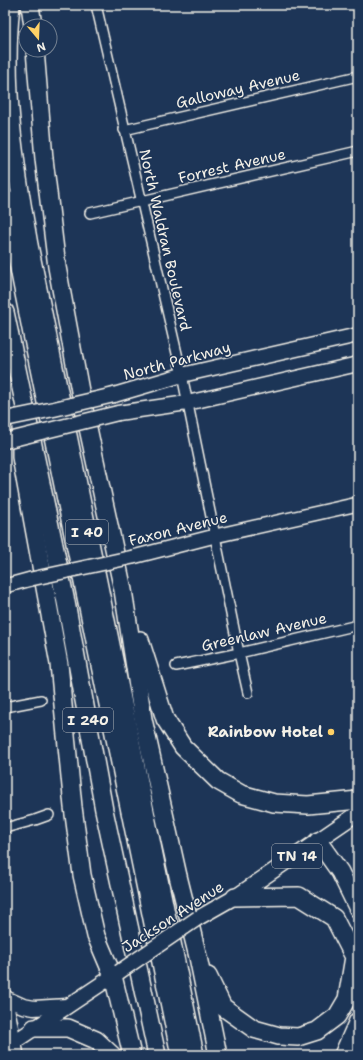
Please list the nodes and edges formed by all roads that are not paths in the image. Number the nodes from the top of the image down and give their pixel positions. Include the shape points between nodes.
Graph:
1 (11, 5) edge
2 (30, 5) edge
3 (96, 5) edge
4 (32, 18) edge
5 (36, 58) edge
6 (358, 76) edge
7 (124, 130) junction
8 (358, 151) edge
9 (5, 198) edge
10 (141, 200) junction
11 (90, 213) dead end
12 (5, 312) edge
13 (358, 335) edge
14 (358, 364) edge
15 (182, 375) junction
16 (20, 386) junction
17 (187, 403) junction
18 (5, 419) edge
19 (5, 441) edge
20 (358, 504) edge
21 (215, 536) junction
22 (5, 586) edge
23 (123, 590) junction
24 (358, 625) edge
25 (239, 653) junction
26 (176, 666) dead end
27 (248, 693) dead end
28 (41, 700) dead end
29 (5, 707) edge
30 (358, 800) edge
31 (358, 813) edge
32 (49, 815) dead end
33 (5, 828) edge
34 (318, 841) junction
35 (235, 897) junction
36 (358, 908) edge
37 (198, 957) junction
38 (116, 974) junction
39 (5, 997) edge
40 (68, 1006) junction
41 (358, 1021) edge
42 (34, 1028) junction
43 (12, 1048) edge
44 (112, 1055) edge
45 (132, 1055) edge
46 (157, 1055) edge
47 (180, 1055) edge
48 (195, 1055) edge
49 (218, 1055) edge
50 (343, 1055) edge

1 - 48 highway, I 40 via 8,73 20,195
2 - 4 highway
3 - 7 street, North Waldran Boulevard
5 - 23 highway via 57,267 80,391
6 - 7 street, Galloway Avenue
7 - 10 street, North Waldran Boulevard
8 - 10 street, Forrest Avenue
9 - 47 highway, I 40
10 - 11 street, Forrest Avenue
10 - 15 street, North Waldran Boulevard
12 - 16 highway, I 240
13 - 15 main road, North Parkway
14 - 17 main road
15 - 17 street, North Waldran Boulevard
15 - 18 main road, North Parkway, bridge via 114,395
16 - 38 highway via 21,457 59,664 82,875 96,936
16 - 46 highway, I 240 via 66,602 104,810
17 - 19 main road, bridge via 118,413
17 - 21 street, North Waldran Boulevard
20 - 21 street, Faxon Avenue
21 - 22 street, Faxon Avenue, bridge
21 - 25 street, North Waldran Boulevard
23 - 30 highway via 165,719 183,747 218,781 241,794 274,803 308,805
23 - 37 highway via 143,719
24 - 25 street, Greenlaw Avenue
25 - 26 street, Greenlaw Avenue
25 - 27 street, North Waldran Boulevard
28 - 29 street
31 - 34 main road, Jackson Avenue / TN 14
32 - 33 street
34 - 35 main road, Jackson Avenue / TN 14
34 - 36 highway via 340,872
35 - 37 highway via 299,896 334,918 354,956 347,999 337,1016 317,1032 298,1037 279,1036 254,1029 224,1007
35 - 38 main road, Jackson Avenue / TN 14, bridge via 198,918
37 - 49 highway
38 - 40 main road, Jackson Avenue / TN 14
38 - 45 highway
39 - 40 main road via 23,1006 34,1008
39 - 43 street
40 - 42 main road, Jackson Avenue / TN 14
41 - 50 highway
42 - 43 main road, Jackson Avenue / TN 14
42 - 44 highway via 68,1028 96,1040

